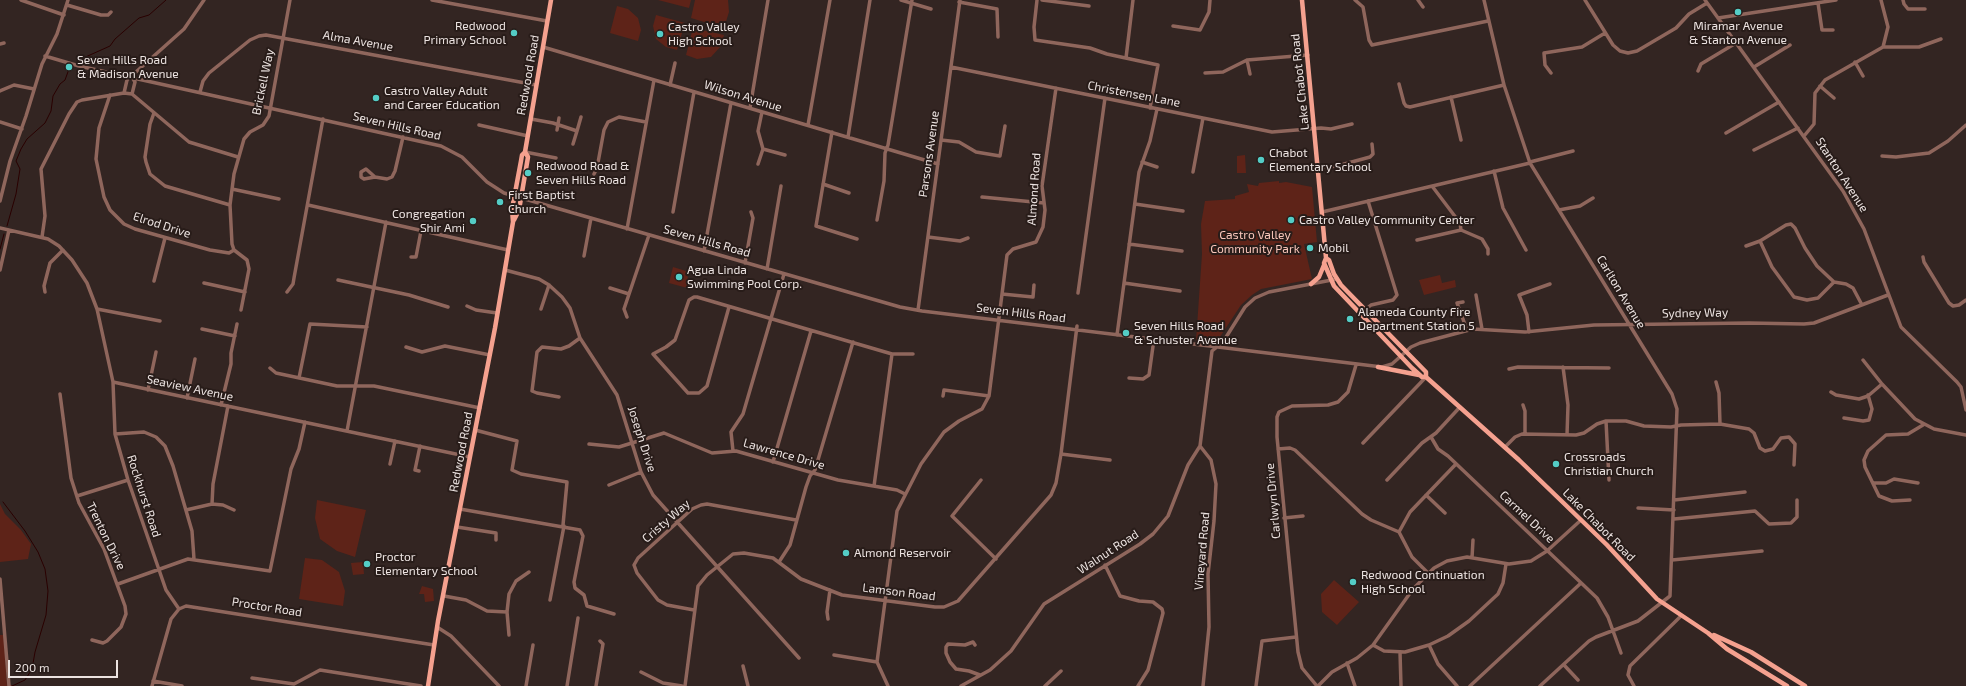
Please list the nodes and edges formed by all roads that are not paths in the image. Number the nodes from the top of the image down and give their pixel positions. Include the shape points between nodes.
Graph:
1 (21, 0) edge
2 (68, 0) edge
3 (204, 0) edge
4 (290, 0) edge
5 (432, 0) edge
6 (551, 0) edge
7 (768, 0) edge
8 (830, 0) edge
9 (870, 0) edge
10 (902, 0) edge
11 (1037, 0) edge
12 (1042, 0) edge
13 (1133, 0) edge
14 (1210, 0) edge
15 (1302, 0) edge
16 (1355, 0) edge
17 (1418, 0) edge
18 (1484, 0) edge
19 (1585, 0) edge
20 (1836, 0) edge
21 (1881, 0) edge
22 (1903, 0) edge
23 (960, 1) edge
24 (912, 2) edge
25 (1706, 2) edge
26 (1813, 2) edge
27 (1818, 3) junction
28 (67, 5) junction
29 (1088, 6) dead end
30 (1423, 7) dead end
31 (931, 9) dead end
32 (1925, 9) dead end
33 (111, 12) dead end
34 (64, 15) junction
35 (1718, 18) junction
36 (547, 21) junction
37 (1488, 21) junction
38 (1173, 26) dead end
39 (1833, 30) dead end
40 (1605, 32) junction
41 (282, 37) junction
42 (998, 37) dead end
43 (1941, 38) dead end
44 (1736, 43) junction
45 (1790, 45) dead end
46 (543, 47) junction
47 (1883, 47) junction
48 (1308, 55) junction
49 (45, 56) junction
50 (1126, 58) junction
51 (1247, 60) junction
52 (1855, 62) junction
53 (675, 63) dead end
54 (951, 67) junction
55 (1754, 68) junction
56 (1698, 71) dead end
57 (1204, 73) dead end
58 (1551, 73) dead end
59 (1250, 74) dead end
60 (1863, 76) dead end
61 (132, 77) junction
62 (654, 80) junction
63 (1399, 84) dead end
64 (536, 85) junction
65 (670, 85) junction
66 (1504, 86) junction
67 (1820, 86) junction
68 (1056, 88) junction
69 (34, 89) junction
70 (0, 91) edge
71 (200, 92) junction
72 (694, 92) junction
73 (124, 93) junction
74 (132, 94) junction
75 (110, 95) junction
76 (1451, 97) junction
77 (1105, 98) junction
78 (1834, 98) dead end
79 (730, 102) junction
80 (1779, 102) junction
81 (271, 108) junction
82 (750, 108) junction
83 (1150, 108) junction
84 (1157, 109) junction
85 (762, 112) junction
86 (154, 113) junction
87 (581, 117) dead end
88 (559, 118) dead end
89 (1203, 118) junction
90 (323, 119) junction
91 (530, 119) junction
92 (0, 122) edge
93 (646, 122) junction
94 (1352, 124) dead end
95 (479, 125) dead end
96 (558, 125) junction
97 (808, 125) junction
98 (1966, 125) edge
99 (1005, 126) dead end
100 (1798, 128) junction
101 (22, 129) junction
102 (1315, 129) junction
103 (557, 130) dead end
104 (577, 131) junction
105 (832, 132) junction
106 (1726, 133) dead end
107 (528, 136) junction
108 (1804, 136) junction
109 (403, 137) junction
110 (848, 137) junction
111 (941, 140) junction
112 (1461, 140) dead end
113 (573, 144) dead end
114 (1372, 144) dead end
115 (887, 148) junction
116 (763, 149) junction
117 (1754, 150) dead end
118 (1573, 151) dead end
119 (525, 152) junction
120 (785, 155) dead end
121 (1882, 156) dead end
122 (238, 158) junction
123 (556, 158) dead end
124 (1142, 162) junction
125 (1530, 162) junction
126 (758, 164) dead end
127 (938, 164) junction
128 (1157, 167) dead end
129 (1318, 168) junction
130 (1494, 171) junction
131 (1193, 172) dead end
132 (594, 174) dead end
133 (375, 177) dead end
134 (823, 184) junction
135 (2, 186) edge
136 (781, 186) dead end
137 (1432, 186) junction
138 (232, 189) junction
139 (850, 193) dead end
140 (515, 196) junction
141 (982, 197) dead end
142 (521, 198) junction
143 (1593, 198) dead end
144 (279, 199) dead end
145 (0, 201) edge
146 (1368, 201) junction
147 (1044, 203) junction
148 (1135, 204) junction
149 (230, 205) junction
150 (308, 205) junction
151 (1560, 210) junction
152 (1183, 211) dead end
153 (673, 212) dead end
154 (751, 212) dead end
155 (1322, 212) junction
156 (591, 218) junction
157 (878, 220) dead end
158 (386, 222) junction
159 (513, 222) junction
160 (0, 228) edge
161 (627, 229) junction
162 (9, 230) junction
163 (1461, 230) junction
164 (421, 231) junction
165 (649, 235) junction
166 (928, 237) junction
167 (42, 238) junction
168 (165, 238) junction
169 (968, 238) dead end
170 (857, 239) dead end
171 (1417, 240) dead end
172 (1760, 241) junction
173 (1129, 244) junction
174 (1746, 246) dead end
175 (63, 250) junction
176 (234, 250) junction
177 (508, 250) junction
178 (1526, 250) dead end
179 (704, 251) junction
180 (1182, 251) dead end
181 (1488, 254) dead end
182 (584, 256) dead end
183 (411, 257) dead end
184 (1923, 257) dead end
185 (1326, 258) junction
186 (745, 263) junction
187 (1324, 263) junction
188 (767, 269) junction
189 (0, 270) edge
190 (505, 270) junction
191 (784, 274) junction
192 (1337, 279) junction
193 (338, 280) dead end
194 (154, 281) dead end
195 (1331, 281) junction
196 (1834, 282) junction
197 (204, 283) dead end
198 (1124, 283) junction
199 (1311, 284) junction
200 (1550, 284) dead end
201 (549, 285) junction
202 (1034, 285) dead end
203 (374, 288) junction
204 (610, 288) dead end
205 (1180, 291) dead end
206 (45, 292) dead end
207 (245, 292) junction
208 (287, 292) dead end
209 (1078, 293) dead end
210 (629, 294) junction
211 (1002, 294) junction
212 (1476, 295) dead end
213 (1888, 295) junction
214 (1966, 300) edge
215 (1463, 302) dead end
216 (1862, 305) junction
217 (467, 306) dead end
218 (448, 307) dead end
219 (730, 307) junction
220 (97, 309) junction
221 (541, 309) dead end
222 (1364, 309) junction
223 (241, 310) dead end
224 (918, 310) junction
225 (497, 314) junction
226 (1360, 314) junction
227 (627, 317) dead end
228 (771, 319) junction
229 (999, 320) junction
230 (160, 321) dead end
231 (237, 324) dead end
232 (1629, 324) junction
233 (367, 327) junction
234 (1076, 328) junction
235 (202, 329) dead end
236 (1482, 329) junction
237 (811, 330) junction
238 (1467, 330) junction
239 (1530, 332) junction
240 (1117, 335) junction
241 (234, 336) junction
242 (580, 338) junction
243 (1154, 339) junction
244 (852, 342) junction
245 (406, 346) dead end
246 (1216, 347) junction
247 (156, 352) dead end
248 (1406, 352) junction
249 (892, 354) junction
250 (913, 354) dead end
251 (490, 355) junction
252 (1401, 356) junction
253 (195, 359) dead end
254 (1863, 360) dead end
255 (1356, 365) junction
256 (1378, 367) junction
257 (270, 368) dead end
258 (1563, 368) junction
259 (1609, 368) dead end
260 (1509, 370) dead end
261 (1424, 377) junction
262 (299, 378) junction
263 (1129, 378) dead end
264 (113, 382) junction
265 (1716, 382) dead end
266 (1882, 384) junction
267 (356, 386) junction
268 (1966, 388) edge
269 (148, 390) junction
270 (1961, 390) junction
271 (1831, 392) dead end
272 (60, 394) dead end
273 (1868, 395) junction
274 (943, 396) dead end
275 (989, 396) junction
276 (559, 397) dead end
277 (187, 398) junction
278 (221, 405) junction
279 (1523, 405) dead end
280 (228, 406) junction
281 (1460, 407) junction
282 (480, 408) junction
283 (1966, 410) edge
284 (1844, 418) dead end
285 (1606, 421) junction
286 (305, 422) junction
287 (1720, 424) junction
288 (1923, 424) junction
289 (1676, 427) junction
290 (476, 430) junction
291 (347, 431) junction
292 (1525, 433) junction
293 (115, 434) junction
294 (1567, 435) junction
295 (1966, 435) edge
296 (1431, 437) junction
297 (395, 441) junction
298 (1363, 443) dead end
299 (589, 444) dead end
300 (631, 444) junction
301 (420, 446) junction
302 (1200, 446) junction
303 (1505, 447) junction
304 (1278, 449) junction
305 (733, 451) junction
306 (1061, 454) junction
307 (470, 457) junction
308 (1110, 460) dead end
309 (773, 462) junction
310 (390, 464) dead end
311 (1456, 464) junction
312 (1794, 465) dead end
313 (419, 471) dead end
314 (641, 472) junction
315 (813, 473) junction
316 (128, 480) junction
317 (981, 480) dead end
318 (1387, 480) dead end
319 (1609, 480) dead end
320 (1874, 483) junction
321 (1918, 483) dead end
322 (609, 485) dead end
323 (874, 486) junction
324 (1745, 492) dead end
325 (906, 494) junction
326 (1426, 495) junction
327 (77, 496) junction
328 (1674, 500) junction
329 (1797, 500) dead end
330 (1910, 500) dead end
331 (212, 504) junction
332 (1638, 508) dead end
333 (460, 509) junction
334 (186, 510) junction
335 (234, 510) dead end
336 (1674, 510) junction
337 (1445, 513) dead end
338 (1303, 516) dead end
339 (1284, 518) junction
340 (1674, 519) junction
341 (796, 520) junction
342 (1581, 520) junction
343 (677, 524) junction
344 (563, 525) junction
345 (457, 526) junction
346 (1399, 532) junction
347 (496, 540) dead end
348 (1473, 540) dead end
349 (1548, 550) junction
350 (1762, 551) dead end
351 (1472, 558) junction
352 (194, 559) junction
353 (996, 559) junction
354 (1672, 560) junction
355 (779, 562) junction
356 (1506, 564) junction
357 (1105, 566) junction
358 (716, 567) junction
359 (158, 569) junction
360 (529, 572) dead end
361 (1428, 573) junction
362 (0, 579) edge
363 (1581, 583) junction
364 (118, 584) junction
365 (830, 590) junction
366 (444, 596) junction
367 (550, 600) dead end
368 (885, 601) junction
369 (1663, 604) junction
370 (179, 609) junction
371 (694, 610) junction
372 (507, 612) junction
373 (614, 614) dead end
374 (1680, 616) junction
375 (578, 618) dead end
376 (828, 619) dead end
377 (437, 627) junction
378 (1613, 630) junction
379 (1708, 633) junction
380 (509, 635) dead end
381 (5, 637) junction
382 (1296, 637) junction
383 (0, 638) edge
384 (92, 640) dead end
385 (600, 641) dead end
386 (434, 645) junction
387 (533, 645) dead end
388 (975, 645) dead end
389 (1373, 645) junction
390 (1429, 645) junction
391 (1400, 652) junction
392 (1621, 653) dead end
393 (834, 654) dead end
394 (799, 658) dead end
395 (877, 662) junction
396 (1347, 663) junction
397 (1564, 665) junction
398 (743, 666) dead end
399 (1061, 671) dead end
400 (641, 672) dead end
401 (980, 675) junction
402 (252, 678) dead end
403 (1578, 680) dead end
404 (153, 681) junction
405 (9, 686) edge
406 (152, 686) edge
407 (182, 686) edge
408 (421, 686) edge
409 (428, 686) edge
410 (499, 686) edge
411 (526, 686) edge
412 (567, 686) edge
413 (596, 686) edge
414 (684, 686) edge
415 (748, 686) edge
416 (888, 686) edge
417 (961, 686) edge
418 (1045, 686) edge
419 (1138, 686) edge
420 (1203, 686) edge
421 (1256, 686) edge
422 (1317, 686) edge
423 (1355, 686) edge
424 (1401, 686) edge
425 (1457, 686) edge
426 (1470, 686) edge
427 (1540, 686) edge
428 (1634, 686) edge
429 (1787, 686) edge
430 (1805, 686) edge

1 - 34 street
2 - 28 street
3 - 61 street via 187,25
4 - 41 street, Brickell Way
5 - 36 street
6 - 36 main road, Redwood Road
7 - 82 street
8 - 97 street
9 - 110 street
10 - 24 street
11 - 50 street via 1035,40 1090,48
12 - 29 street
13 - 50 street
14 - 38 street via 1209,12 1200,30
15 - 48 main road, Lake Chabot Road
16 - 37 street via 1363,7 1364,20 1372,45
17 - 30 street
18 - 37 street, Carlton Avenue
19 - 40 street
20 - 27 street
21 - 47 street via 1888,27
22 - 32 street via 1908,8
23 - 42 street via 997,9
23 - 54 street, Parsons Avenue
24 - 31 street
24 - 115 street
25 - 35 street, Stanton Avenue
25 - 40 street via 1689,14 1676,28 1634,52 1618,49
26 - 27 street
26 - 35 street
27 - 39 street via 1822,30
28 - 33 street via 101,15 108,15
28 - 34 street
34 - 49 street
35 - 44 street, Stanton Avenue
36 - 46 main road, Redwood Road
37 - 66 street, Carlton Avenue
40 - 58 street via 1582,47 1544,54 1545,65
41 - 64 street, Alma Avenue
41 - 71 street, Alma Avenue via 262,35 250,40 207,75
41 - 81 street, Brickell Way
43 - 47 street via 1919,47
44 - 55 street, Stanton Avenue
44 - 56 street via 1701,64
45 - 55 street
46 - 62 street, Wilson Avenue
46 - 64 main road, Redwood Road
47 - 52 street
48 - 51 street
48 - 102 main road, Lake Chabot Road
49 - 61 street, Seven Hills Road
49 - 69 street
50 - 83 street via 1158,65
51 - 57 street via 1223,72
51 - 59 street
52 - 60 street
52 - 67 street
53 - 65 street
54 - 68 street, Christensen Lane
54 - 111 street, Parsons Avenue
55 - 80 street, Stanton Avenue
61 - 71 street, Seven Hills Road
61 - 73 street via 127,80
61 - 74 street via 135,82
62 - 65 street, Wilson Avenue
62 - 93 street
63 - 76 street via 1406,106 1410,107
64 - 91 main road, Redwood Road
65 - 72 street, Wilson Avenue
66 - 76 street
66 - 125 street, Carlton Avenue
67 - 78 street
67 - 108 street via 1814,97 1814,124
68 - 77 street, Christensen Lane
68 - 147 street, Almond Road via 1043,178
69 - 70 street via 14,85
69 - 101 street
71 - 81 street, Seven Hills Road
72 - 79 street, Wilson Avenue
72 - 153 street
73 - 74 street
73 - 75 street
74 - 86 street
75 - 167 street via 77,102 44,162 41,174 45,211
75 - 168 street, Elrod Drive via 96,144 96,166 104,197 110,210 124,224
76 - 112 street
77 - 83 street, Christensen Lane
77 - 209 street
79 - 82 street, Wilson Avenue
79 - 179 street
80 - 100 street, Stanton Avenue
80 - 106 street
81 - 90 street, Seven Hills Road
81 - 122 street, Brickell Way via 265,123 244,139
82 - 85 street, Wilson Avenue
83 - 84 street, Christensen Lane
84 - 89 street, Christensen Lane
84 - 124 street
85 - 97 street, Wilson Avenue
85 - 116 street via 758,131
86 - 122 street via 192,143
86 - 149 street via 146,157 148,169 154,179 165,186
87 - 104 street
88 - 96 street
89 - 102 street, Christensen Lane via 1272,132
89 - 131 street
90 - 109 street, Seven Hills Road
90 - 150 street
91 - 96 street
91 - 107 main road, Redwood Road
92 - 101 street
93 - 132 street via 619,117 608,122
93 - 161 street
94 - 102 street, Christensen Lane via 1331,129
95 - 107 street
96 - 103 street
96 - 104 street
97 - 105 street, Wilson Avenue
98 - 121 street via 1929,153
99 - 111 street via 1000,156 978,153 959,142
100 - 108 street, Stanton Avenue
100 - 117 street
101 - 135 street
102 - 129 main road, Lake Chabot Road
104 - 113 street
105 - 110 street, Wilson Avenue
105 - 134 street
107 - 119 main road, Redwood Road
108 - 213 street, Stanton Avenue via 1834,178 1859,221
109 - 133 street via 393,176 387,179
109 - 140 street, Seven Hills Road via 450,149 493,187
110 - 115 street, Wilson Avenue
111 - 127 street, Parsons Avenue
114 - 129 street via 1373,154 1370,157
115 - 127 street, Wilson Avenue
115 - 157 street
116 - 120 street
116 - 126 street
118 - 125 street
119 - 123 street
119 - 140 main road, Redwood Road via 522,155
119 - 142 main road, Redwood Road via 528,156
122 - 138 street, Brickell Way
124 - 128 street
124 - 148 street
125 - 130 street
125 - 151 street, Carlton Avenue
127 - 166 street, Parsons Avenue
129 - 155 main road, Lake Chabot Road
130 - 137 street
130 - 178 street via 1503,208
134 - 139 street
134 - 170 street via 816,226
135 - 145 street
136 - 188 street
137 - 146 street
137 - 163 street via 1460,223
138 - 144 street
138 - 149 street, Brickell Way
140 - 142 street, Seven Hills Road
140 - 159 main road, Redwood Road
141 - 147 street
142 - 156 street, Seven Hills Road
142 - 159 main road, Redwood Road
143 - 151 street via 1580,206
146 - 155 street
146 - 222 street via 1397,295 1393,300
147 - 211 street, Almond Road via 1045,213 1038,239 1008,253
148 - 152 street
148 - 173 street
149 - 176 street, Brickell Way via 231,241
150 - 158 street
150 - 208 street via 293,284
151 - 232 street, Carlton Avenue
154 - 186 street
155 - 185 main road, Lake Chabot Road
156 - 161 street, Seven Hills Road
156 - 182 street
158 - 164 street
158 - 203 street
159 - 177 main road, Redwood Road
160 - 162 street
161 - 165 street, Seven Hills Road
162 - 167 street
162 - 189 street
163 - 171 street
163 - 181 street via 1482,238
164 - 177 street
164 - 183 street via 416,257
165 - 179 street, Seven Hills Road
165 - 210 street
166 - 169 street via 960,241
166 - 224 street, Parsons Avenue
167 - 175 street via 55,243
168 - 176 street, Elrod Drive via 210,250 229,253
168 - 194 street
172 - 174 street
172 - 196 street via 1791,224 1813,261
172 - 196 street via 1772,267 1794,297 1807,300 1818,298
173 - 180 street
173 - 198 street
175 - 206 street via 50,263 44,286
175 - 220 street via 87,282
176 - 207 street via 249,264
177 - 190 main road, Redwood Road
179 - 186 street, Seven Hills Road
184 - 214 street via 1949,303 1953,306 1959,305
185 - 187 main road, Lake Chabot Road
185 - 192 main road, Lake Chabot Road via 1330,260
186 - 188 street, Seven Hills Road
187 - 195 main road, Lake Chabot Road
187 - 199 main road via 1321,275
188 - 191 street, Seven Hills Road
190 - 201 street, Joseph Drive via 529,275
190 - 225 main road, Redwood Road
191 - 224 street, Seven Hills Road
191 - 228 street
192 - 195 street
192 - 222 main road, Lake Chabot Road
193 - 203 street
195 - 199 street
195 - 226 main road, Lake Chabot Road
196 - 216 street via 1853,288
197 - 207 street
198 - 205 street
198 - 240 street
199 - 246 street via 1269,292 1251,301 1223,342
200 - 239 street via 1519,295
201 - 221 street
201 - 242 street, Joseph Drive via 570,308
202 - 211 street via 1032,297
203 - 218 street
203 - 233 street
204 - 210 street
207 - 223 street
210 - 227 street via 624,309
211 - 229 street, Almond Road
212 - 236 street
213 - 216 street, Sydney Way
213 - 270 street, Stanton Avenue via 1902,329 1955,379
215 - 238 street via 1458,303
216 - 232 street, Sydney Way via 1814,323 1804,324
217 - 225 street
219 - 219 street via 708,383 699,393 688,393 652,354 675,340 689,300 692,298
219 - 228 street
220 - 230 street
220 - 264 street
222 - 226 street
222 - 248 main road, Lake Chabot Road
224 - 229 street, Seven Hills Road
225 - 251 main road, Redwood Road
226 - 252 main road, Lake Chabot Road
228 - 237 street
228 - 305 street via 743,414 731,432
229 - 234 street, Seven Hills Road
229 - 275 street, Almond Road
231 - 241 street
232 - 239 street, Sydney Way
232 - 289 street, Carlton Avenue via 1674,399 1677,409
233 - 262 street via 310,324
233 - 267 street
234 - 240 street, Seven Hills Road
234 - 306 street, Lamson Road
235 - 241 street
236 - 238 street, Sydney Way
236 - 239 street, Sydney Way
237 - 244 street
237 - 309 street
238 - 248 street, Sydney Way via 1420,343
240 - 243 street, Seven Hills Road
241 - 278 street via 232,364
242 - 276 street via 561,349 542,347 537,352 532,391
242 - 300 street, Joseph Drive via 617,395
243 - 246 street, Seven Hills Road
243 - 263 street via 1148,375 1143,379
244 - 249 street
244 - 315 street
245 - 251 street via 422,352 445,346
246 - 255 street, Seven Hills Road
246 - 302 street, Walnut Road via 1210,358
247 - 269 street
248 - 252 street, Seven Hills Road
248 - 261 main road, Lake Chabot Road via 1426,372
249 - 250 street
249 - 323 street
251 - 282 main road, Redwood Road
252 - 256 street, Seven Hills Road via 1390,365
252 - 261 main road, Lake Chabot Road
253 - 277 street
254 - 266 street
255 - 256 street, Seven Hills Road
255 - 304 street, Carlwyn Drive via 1348,392 1338,402 1328,405 1292,406 1279,412 1276,427
256 - 261 main road
257 - 262 street via 276,373
258 - 259 street
258 - 260 street via 1518,367
258 - 294 street via 1568,405
261 - 281 main road, Lake Chabot Road
261 - 298 street
262 - 267 street
264 - 269 street, Seaview Avenue
264 - 293 street, Rockhurst Road
265 - 287 street
266 - 273 street
266 - 288 street via 1911,416
267 - 282 street via 374,386
267 - 291 street
268 - 270 street
269 - 277 street, Seaview Avenue
270 - 283 street, Stanton Avenue
271 - 273 street via 1859,399
272 - 327 street, Trenton Drive
273 - 284 street via 1872,409 1869,420
274 - 275 street via 944,390
275 - 325 street, Almond Road via 982,409 944,432 921,464
277 - 278 street, Seaview Avenue
278 - 280 street, Seaview Avenue
279 - 292 street
280 - 286 street, Seaview Avenue
280 - 331 street via 212,484
281 - 296 street
281 - 303 main road, Lake Chabot Road
282 - 290 main road, Redwood Road
285 - 289 street
285 - 294 street via 1584,433
285 - 319 street
286 - 291 street, Seaview Avenue
286 - 352 street via 291,469 270,571
287 - 289 street
287 - 312 street via 1749,429 1754,433 1760,448 1765,451 1773,449 1781,438 1789,437 1795,444
288 - 295 street via 1939,431
288 - 320 street via 1908,434 1886,435 1868,451 1864,464
289 - 328 street, Carlton Avenue
290 - 307 main road, Redwood Road
290 - 344 street via 517,442 512,470 567,482
291 - 297 street, Seaview Avenue
292 - 294 street
292 - 303 street via 1515,437
293 - 316 street, Rockhurst Road
293 - 334 street via 144,432 161,441 168,452
296 - 311 street, Carmel Drive via 1438,449
296 - 318 street
297 - 301 street, Seaview Avenue
297 - 310 street
299 - 300 street, Lawrence Drive via 619,447
300 - 305 street, Lawrence Drive via 664,433 712,453
300 - 314 street, Joseph Drive
301 - 307 street, Seaview Avenue
301 - 313 street via 415,470
302 - 357 street, Walnut Road via 1188,465 1168,516 1153,534
302 - 420 street, Vineyard Road via 1211,460 1216,484 1208,574 1209,627
303 - 342 main road, Lake Chabot Road
304 - 339 street, Carlwyn Drive
304 - 346 street via 1295,450 1362,514
305 - 309 street, Lawrence Drive
306 - 308 street
306 - 353 street, Lamson Road via 1056,483 1051,495
307 - 333 main road, Redwood Road
309 - 315 street, Lawrence Drive
311 - 326 street
311 - 349 street, Carmel Drive
314 - 322 street
314 - 343 street, Joseph Drive via 653,495
315 - 323 street, Lawrence Drive
315 - 341 street via 807,482
316 - 327 street
316 - 359 street, Rockhurst Road
317 - 353 street via 952,516
320 - 321 street via 1886,483 1894,479
320 - 330 street via 1876,492 1882,498 1892,501
323 - 325 street, Lawrence Drive
324 - 328 street
325 - 368 street, Almond Road via 897,511
326 - 337 street
326 - 346 street via 1407,516
327 - 364 street, Trenton Drive via 82,512 104,549
328 - 336 street, Carlton Avenue
329 - 340 street via 1797,517 1792,523 1769,524 1754,511
331 - 334 street
331 - 335 street
332 - 336 street
333 - 344 street
333 - 345 main road, Redwood Road
334 - 352 street via 194,539
336 - 340 street, Carlton Avenue
338 - 339 street
339 - 382 street, Carlwyn Drive
340 - 354 street, Carlton Avenue
341 - 343 street, Cristy Way via 704,504 694,507
341 - 355 street via 789,548
342 - 349 street
342 - 369 main road, Lake Chabot Road
343 - 358 street, Joseph Drive
343 - 371 street, Cristy Way via 635,561 634,569 658,600 667,605
344 - 367 street
344 - 373 street via 577,528 582,531 583,536 575,588 584,595 587,606
345 - 347 street via 496,533
345 - 366 main road, Redwood Road
346 - 361 street via 1412,557
348 - 351 street
349 - 356 street via 1531,561
349 - 363 street, Carmel Drive
350 - 354 street
351 - 356 street
351 - 361 street via 1447,561
352 - 359 street via 181,560
353 - 368 street, Lamson Road via 953,604 935,607
354 - 369 street, Carlton Avenue via 1671,594
355 - 358 street, Lamson Road via 767,557 740,553 729,556
355 - 365 street, Lamson Road via 797,576
356 - 390 street via 1502,587 1492,601 1462,626
357 - 401 street, Walnut Road via 1044,604 1011,651 990,670
357 - 419 street via 1120,596 1153,602 1163,612 1148,670
358 - 371 street, Lamson Road via 698,586
358 - 394 street, Joseph Drive
359 - 364 street
359 - 370 street, Rockhurst Road via 167,593
360 - 372 street via 512,587 507,599
361 - 389 street via 1413,589
362 - 381 street
363 - 378 street, Carmel Drive via 1600,602
363 - 426 street
364 - 384 street, Trenton Drive via 125,606 124,621 108,641
365 - 368 street, Lamson Road via 842,595
365 - 376 street
366 - 372 street via 466,600 487,611
366 - 377 main road, Redwood Road
368 - 395 street, Almond Road
369 - 374 main road, Lake Chabot Road
369 - 378 street via 1638,621
370 - 386 street, Proctor Road via 194,606
370 - 404 street via 171,619
371 - 414 street, Lamson Road
372 - 380 street
374 - 379 main road, Lake Chabot Road
374 - 428 street via 1630,666 1628,675
375 - 412 street
377 - 386 main road, Redwood Road
377 - 410 street via 451,636
378 - 392 street, Carmel Drive
378 - 397 street via 1589,641
379 - 429 main road, Lake Chabot Road via 1727,649
379 - 430 main road, Lake Chabot Road via 1751,652
381 - 383 street
381 - 405 street
382 - 421 street via 1262,641
382 - 422 street, Carlwyn Drive via 1300,663
385 - 413 street via 603,644
386 - 409 main road, Redwood Road
387 - 411 street
388 - 401 street via 973,642 965,645 948,644 946,653 956,669
389 - 391 street via 1384,651
389 - 396 street
390 - 391 street
390 - 425 street via 1438,664
391 - 424 street
393 - 395 street
395 - 416 street
396 - 422 street
396 - 423 street
397 - 403 street
397 - 427 street
398 - 415 street
399 - 418 street
400 - 414 street via 663,682
401 - 417 street, Walnut Road
402 - 408 street via 294,684 320,670
404 - 406 street
404 - 407 street

